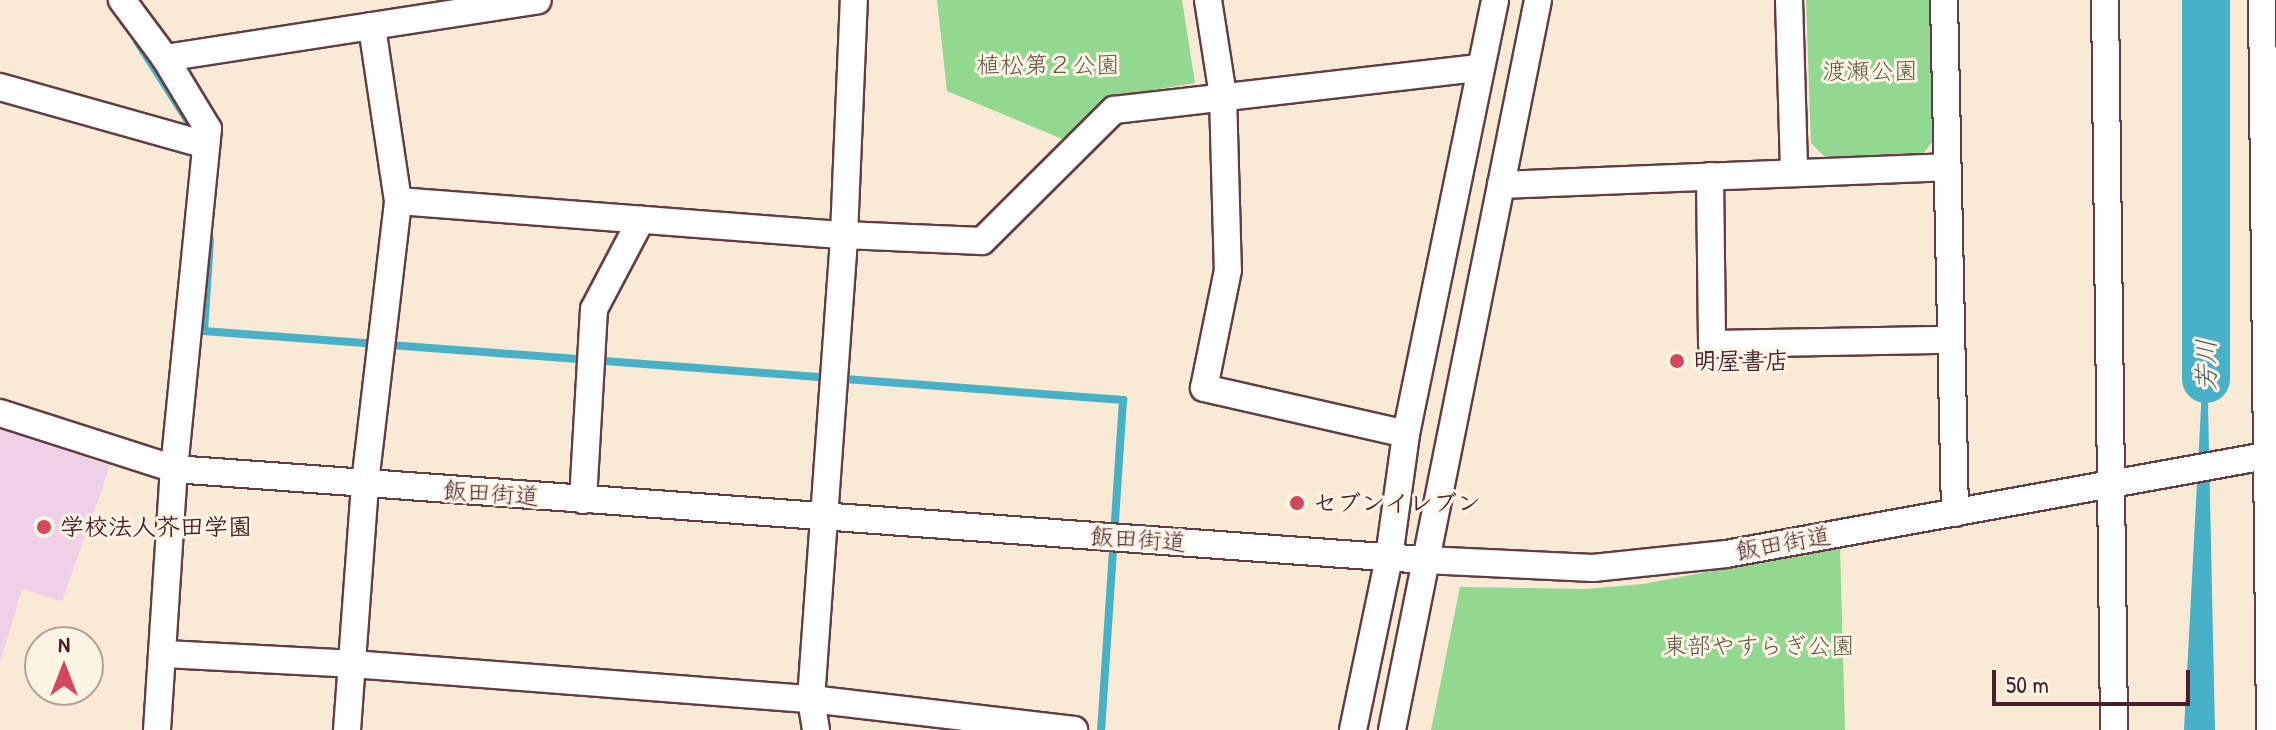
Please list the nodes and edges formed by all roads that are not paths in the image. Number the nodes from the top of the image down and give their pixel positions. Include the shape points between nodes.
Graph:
1 (122, 0) edge
2 (538, 0) edge
3 (854, 0) edge
4 (1208, 0) edge
5 (1495, 0) edge
6 (1538, 0) edge
7 (1789, 0) edge
8 (1944, 0) edge
9 (2105, 0) edge
10 (2262, 0) edge
11 (372, 26) junction
12 (165, 58) junction
13 (1479, 68) junction
14 (0, 87) edge
15 (1223, 96) junction
16 (206, 145) junction
17 (1945, 167) junction
18 (1794, 173) junction
19 (1710, 176) junction
20 (1501, 185) junction
21 (398, 201) junction
22 (641, 220) junction
23 (844, 235) junction
24 (1950, 340) junction
25 (0, 413) edge
26 (1406, 434) junction
27 (2270, 455) edge
28 (174, 469) junction
29 (2113, 482) junction
30 (365, 483) junction
31 (583, 500) junction
32 (1955, 513) junction
33 (825, 517) junction
34 (1389, 557) junction
35 (1425, 560) junction
36 (164, 654) junction
37 (352, 664) junction
38 (811, 699) junction
39 (157, 730) edge
40 (347, 730) edge
41 (816, 730) edge
42 (1074, 730) edge
43 (1353, 730) edge
44 (1392, 730) edge
45 (2114, 730) edge
46 (2270, 730) edge

1 - 12 street
2 - 11 street
3 - 23 street
4 - 15 street
5 - 13 street
6 - 20 street
7 - 18 street
8 - 17 street
9 - 29 street
10 - 27 street
11 - 12 street
11 - 21 street
12 - 16 street via 208,129
13 - 15 street
13 - 26 street
14 - 16 street
15 - 23 street via 1114,110 982,241
15 - 26 street via 1228,270 1204,388
16 - 28 street
17 - 18 street
17 - 24 street
18 - 19 street
19 - 20 street
19 - 24 street via 1712,344
20 - 35 street
21 - 22 street
21 - 30 street
22 - 23 street
22 - 31 street via 594,309
23 - 33 street
24 - 32 street
25 - 28 street, 飯田街道
26 - 34 street
27 - 29 street, 飯田街道
27 - 46 street
28 - 30 street, 飯田街道
28 - 36 street
29 - 32 street, 飯田街道
29 - 45 street
30 - 31 street, 飯田街道
30 - 37 street
31 - 33 street, 飯田街道
32 - 35 street, 飯田街道 via 1726,554 1593,568
33 - 34 street, 飯田街道
33 - 38 street
34 - 35 street, 飯田街道
34 - 43 street
35 - 44 street
36 - 37 street
36 - 39 street
37 - 38 street
37 - 40 street
38 - 41 street
38 - 42 street

